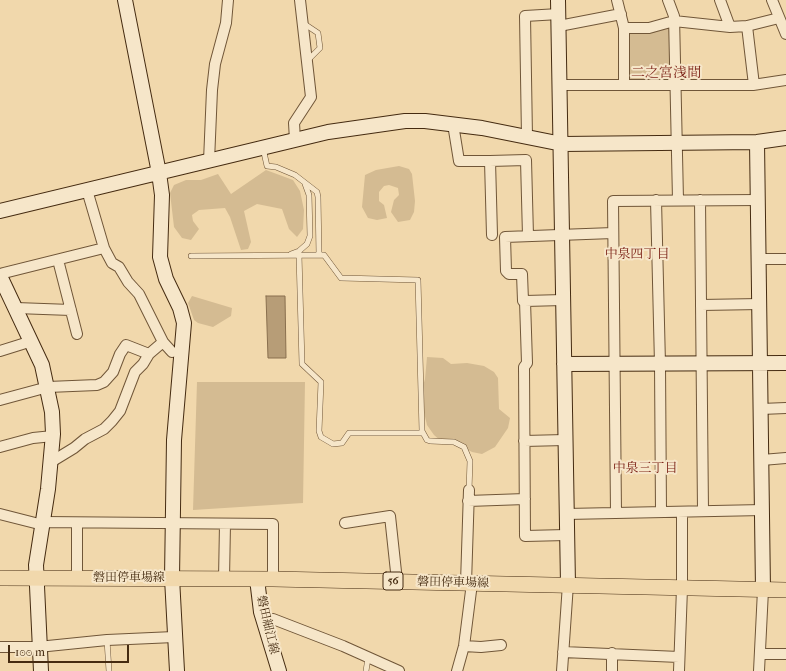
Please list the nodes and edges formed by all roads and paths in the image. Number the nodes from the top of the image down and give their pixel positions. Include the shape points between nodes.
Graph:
1 (125, 0) edge
2 (228, 0) edge
3 (300, 0) edge
4 (617, 0) edge
5 (668, 0) edge
6 (720, 0) edge
7 (772, 0) edge
8 (559, 13) edge
9 (621, 14) junction
10 (778, 18) junction
11 (674, 20) junction
12 (302, 23) junction
13 (747, 26) junction
14 (730, 27) junction
15 (624, 28) junction
16 (786, 34) edge
17 (306, 61) junction
18 (786, 80) edge
19 (624, 84) junction
20 (561, 85) junction
21 (754, 85) junction
22 (676, 86) junction
23 (453, 124) junction
24 (527, 137) junction
25 (786, 138) edge
26 (295, 140) junction
27 (757, 142) junction
28 (562, 144) junction
29 (677, 144) junction
30 (263, 148) junction
31 (209, 161) junction
32 (490, 161) junction
33 (159, 173) junction
34 (305, 183) junction
35 (87, 190) junction
36 (656, 200) junction
37 (678, 200) junction
38 (700, 200) junction
39 (759, 200) junction
40 (0, 210) edge
41 (613, 233) junction
42 (563, 234) junction
43 (492, 235) dead end
44 (528, 236) junction
45 (104, 248) junction
46 (288, 255) junction
47 (299, 255) junction
48 (319, 255) junction
49 (191, 256) dead end
50 (760, 258) junction
51 (786, 259) edge
52 (58, 260) junction
53 (0, 277) edge
54 (563, 300) junction
55 (525, 301) junction
56 (760, 304) junction
57 (701, 305) junction
58 (16, 308) junction
59 (71, 310) junction
60 (77, 334) dead end
61 (32, 341) junction
62 (163, 342) junction
63 (0, 351) edge
64 (172, 352) dead end
65 (149, 354) junction
66 (786, 363) edge
67 (564, 364) junction
68 (615, 364) junction
69 (660, 364) junction
70 (702, 364) junction
71 (760, 364) junction
72 (48, 387) junction
73 (0, 400) edge
74 (786, 408) edge
75 (761, 409) junction
76 (423, 433) junction
77 (53, 436) junction
78 (564, 440) junction
79 (524, 441) junction
80 (0, 447) edge
81 (786, 458) edge
82 (762, 460) junction
83 (51, 462) junction
84 (469, 490) joint
85 (525, 499) junction
86 (468, 502) junction
87 (763, 510) junction
88 (703, 511) junction
89 (660, 512) junction
90 (682, 512) junction
91 (616, 513) junction
92 (0, 514) edge
93 (566, 514) junction
94 (76, 523) junction
95 (345, 523) dead end
96 (44, 524) junction
97 (173, 524) junction
98 (225, 524) junction
99 (566, 535) junction
100 (0, 578) edge
101 (36, 578) junction
102 (77, 578) junction
103 (172, 578) junction
104 (224, 579) junction
105 (257, 579) junction
106 (273, 579) junction
107 (397, 582) junction
108 (469, 583) junction
109 (568, 584) junction
110 (682, 588) junction
111 (763, 590) junction
112 (786, 590) edge
113 (263, 620) junction
114 (174, 637) junction
115 (107, 640) junction
116 (501, 645) dead end
117 (464, 646) junction
118 (0, 647) edge
119 (38, 647) junction
120 (564, 652) junction
121 (612, 654) junction
122 (760, 654) junction
123 (786, 654) edge
124 (679, 657) junction
125 (368, 658) junction
126 (41, 671) edge
127 (110, 671) edge
128 (177, 671) edge
129 (279, 671) edge
130 (366, 671) edge
131 (399, 671) edge
132 (457, 671) edge
133 (562, 671) edge
134 (612, 671) edge
135 (679, 671) edge
136 (759, 671) edge

1 - 33 street
2 - 31 street via 226,23 215,64
3 - 12 street
4 - 9 street
5 - 11 street
6 - 14 street
7 - 10 street
8 - 9 street
8 - 20 street
8 - 24 street via 525,16
9 - 15 street
10 - 13 street
10 - 16 street
11 - 14 street
11 - 15 street via 649,28
11 - 22 street
12 - 17 street
12 - 17 lane via 318,32 320,48
13 - 14 street
13 - 21 street
15 - 19 street
17 - 26 street via 310,97 294,123
18 - 21 street
19 - 20 street
19 - 22 street
20 - 28 street
21 - 22 street
22 - 29 street
23 - 24 street
23 - 26 street via 405,121 357,126
23 - 32 street via 459,161
24 - 28 street
25 - 27 street
26 - 30 street
27 - 29 street
27 - 39 street
28 - 29 street
28 - 42 street
29 - 37 street
30 - 31 street
30 - 34 lane via 267,166 287,171
31 - 33 street
32 - 43 street
32 - 44 street via 526,160
33 - 35 street
33 - 97 street via 162,195 160,257 184,323 175,412
34 - 46 lane via 309,195 310,236 303,248
34 - 48 lane via 317,192 318,197
35 - 40 street
35 - 45 street
36 - 37 street
36 - 41 street via 613,201
36 - 69 street
37 - 38 street
38 - 39 street
38 - 57 street
39 - 50 street
41 - 42 street
41 - 68 street
42 - 44 street
42 - 54 street
44 - 55 street via 505,237 506,271 509,274 522,274
45 - 52 street
45 - 62 street via 112,263 139,294
46 - 47 lane
46 - 49 lane
47 - 48 lane
47 - 76 lane via 302,364 321,382 321,437 333,444 342,443 349,433
48 - 76 lane via 324,255 341,278 418,280
50 - 51 street
50 - 56 street
52 - 53 street
52 - 59 street
53 - 58 street
54 - 55 street
54 - 67 street
55 - 79 street via 527,363 524,367
56 - 57 street
56 - 71 street
57 - 70 street
58 - 59 street
58 - 61 street
59 - 60 street
61 - 63 street
61 - 72 street
62 - 64 street
62 - 65 street
65 - 72 street via 126,344 104,382 97,385
65 - 83 street via 135,372 120,412 112,421 104,429
66 - 71 street
67 - 68 street
67 - 78 street
68 - 69 street
68 - 91 street
69 - 70 street
69 - 89 street
70 - 71 street
70 - 88 street
71 - 75 street
72 - 73 street
72 - 77 street
74 - 75 street
75 - 82 street
76 - 84 lane via 430,442 454,442 464,447 470,461
77 - 80 street via 33,438
77 - 83 street
78 - 79 street
78 - 93 street
79 - 85 street
81 - 82 street
82 - 87 street
83 - 96 street
84 - 86 street
85 - 86 street
85 - 99 street via 526,536
86 - 108 street
87 - 88 street
87 - 111 street
88 - 90 street
89 - 90 street
89 - 91 street
90 - 110 street
91 - 93 street
92 - 96 street
93 - 99 street
94 - 96 street
94 - 97 street
94 - 102 street
95 - 107 street via 390,516
96 - 101 street
97 - 98 street
97 - 103 street
98 - 104 street
98 - 106 street via 273,524
99 - 109 street
100 - 101 main road, 磐田停車場線 / 56
101 - 102 main road, 磐田停車場線 / 56
101 - 119 street
102 - 103 main road, 磐田停車場線 / 56
103 - 104 main road, 磐田停車場線 / 56
103 - 114 street
104 - 105 main road, 磐田停車場線 / 56
105 - 106 main road, 磐田停車場線 / 56
105 - 113 street, 磐田細江線
106 - 107 main road, 磐田停車場線 / 56
107 - 108 main road, 磐田停車場線 / 56
108 - 109 main road, 磐田停車場線 / 56
108 - 117 street
109 - 110 main road, 磐田停車場線 / 56
109 - 120 street
110 - 111 main road, 磐田停車場線 / 56
110 - 124 street
111 - 112 main road, 磐田停車場線 / 56
111 - 122 street
113 - 125 street via 273,619
113 - 129 street, 磐田細江線
114 - 115 street
114 - 128 street
115 - 119 street
115 - 127 lane
116 - 117 street
117 - 132 street
118 - 119 street
119 - 126 street
120 - 121 street
120 - 133 street
121 - 124 street
121 - 134 street
122 - 123 street
122 - 136 street
124 - 135 street
125 - 130 lane
125 - 131 street

